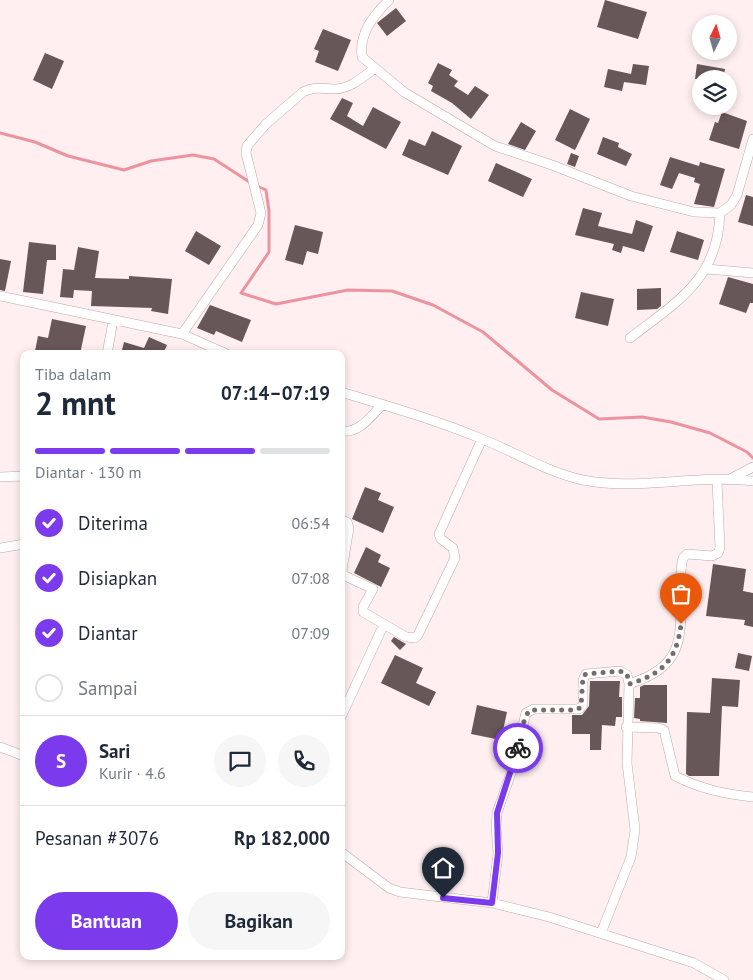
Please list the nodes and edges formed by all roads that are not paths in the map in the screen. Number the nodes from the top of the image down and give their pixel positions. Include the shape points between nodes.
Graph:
1 (389, 0) edge
2 (374, 68) junction
3 (753, 139) edge
4 (720, 213) junction
5 (707, 269) junction
6 (753, 273) edge
7 (0, 296) edge
8 (113, 321) junction
9 (182, 334) junction
10 (630, 338) dead end
11 (108, 350) edge
12 (218, 350) edge
13 (345, 393) edge
14 (382, 405) junction
15 (345, 431) edge
16 (482, 439) junction
17 (752, 468) edge
18 (20, 476) edge
19 (0, 477) edge
20 (732, 478) junction
21 (717, 481) junction
22 (753, 481) edge
23 (345, 521) edge
24 (20, 545) edge
25 (0, 548) edge
26 (345, 554) edge
27 (345, 576) edge
28 (384, 624) junction
29 (629, 684) junction
30 (345, 709) edge
31 (626, 727) junction
32 (0, 747) edge
33 (20, 754) edge
34 (753, 797) edge
35 (345, 855) edge
36 (492, 903) junction
37 (601, 933) junction
38 (724, 980) edge

1 - 2 street via 367,26 361,48 362,57
2 - 4 street via 404,92 495,146 632,196 694,212
2 - 9 street via 351,86 334,90 313,87 303,92 266,124 247,146 261,213 258,225
3 - 4 street via 737,195 731,205
4 - 5 street via 716,244
5 - 6 street
5 - 10 street via 678,301
7 - 8 street
8 - 9 street
8 - 11 street
9 - 12 street
13 - 14 street
14 - 15 street via 357,429
14 - 16 street
16 - 21 street via 543,467 582,479 616,483
16 - 28 street via 440,532 441,540 452,548 454,558 418,635 411,639
17 - 20 street
18 - 19 street
20 - 21 street
20 - 22 street
21 - 29 street via 720,548 718,554 712,556 687,554 683,558 679,644 671,658 650,678
23 - 26 street via 349,528
24 - 25 street
27 - 28 street via 372,587 373,593 363,612
28 - 30 street
29 - 31 street
29 - 36 street via 627,674 620,671 586,674 579,709 534,709 526,713 497,813 498,853
31 - 34 street via 664,730 675,776 704,789
31 - 37 street via 635,830 631,857
32 - 33 street
35 - 36 street via 389,888 400,892
36 - 37 street via 549,916
37 - 38 street via 694,963

